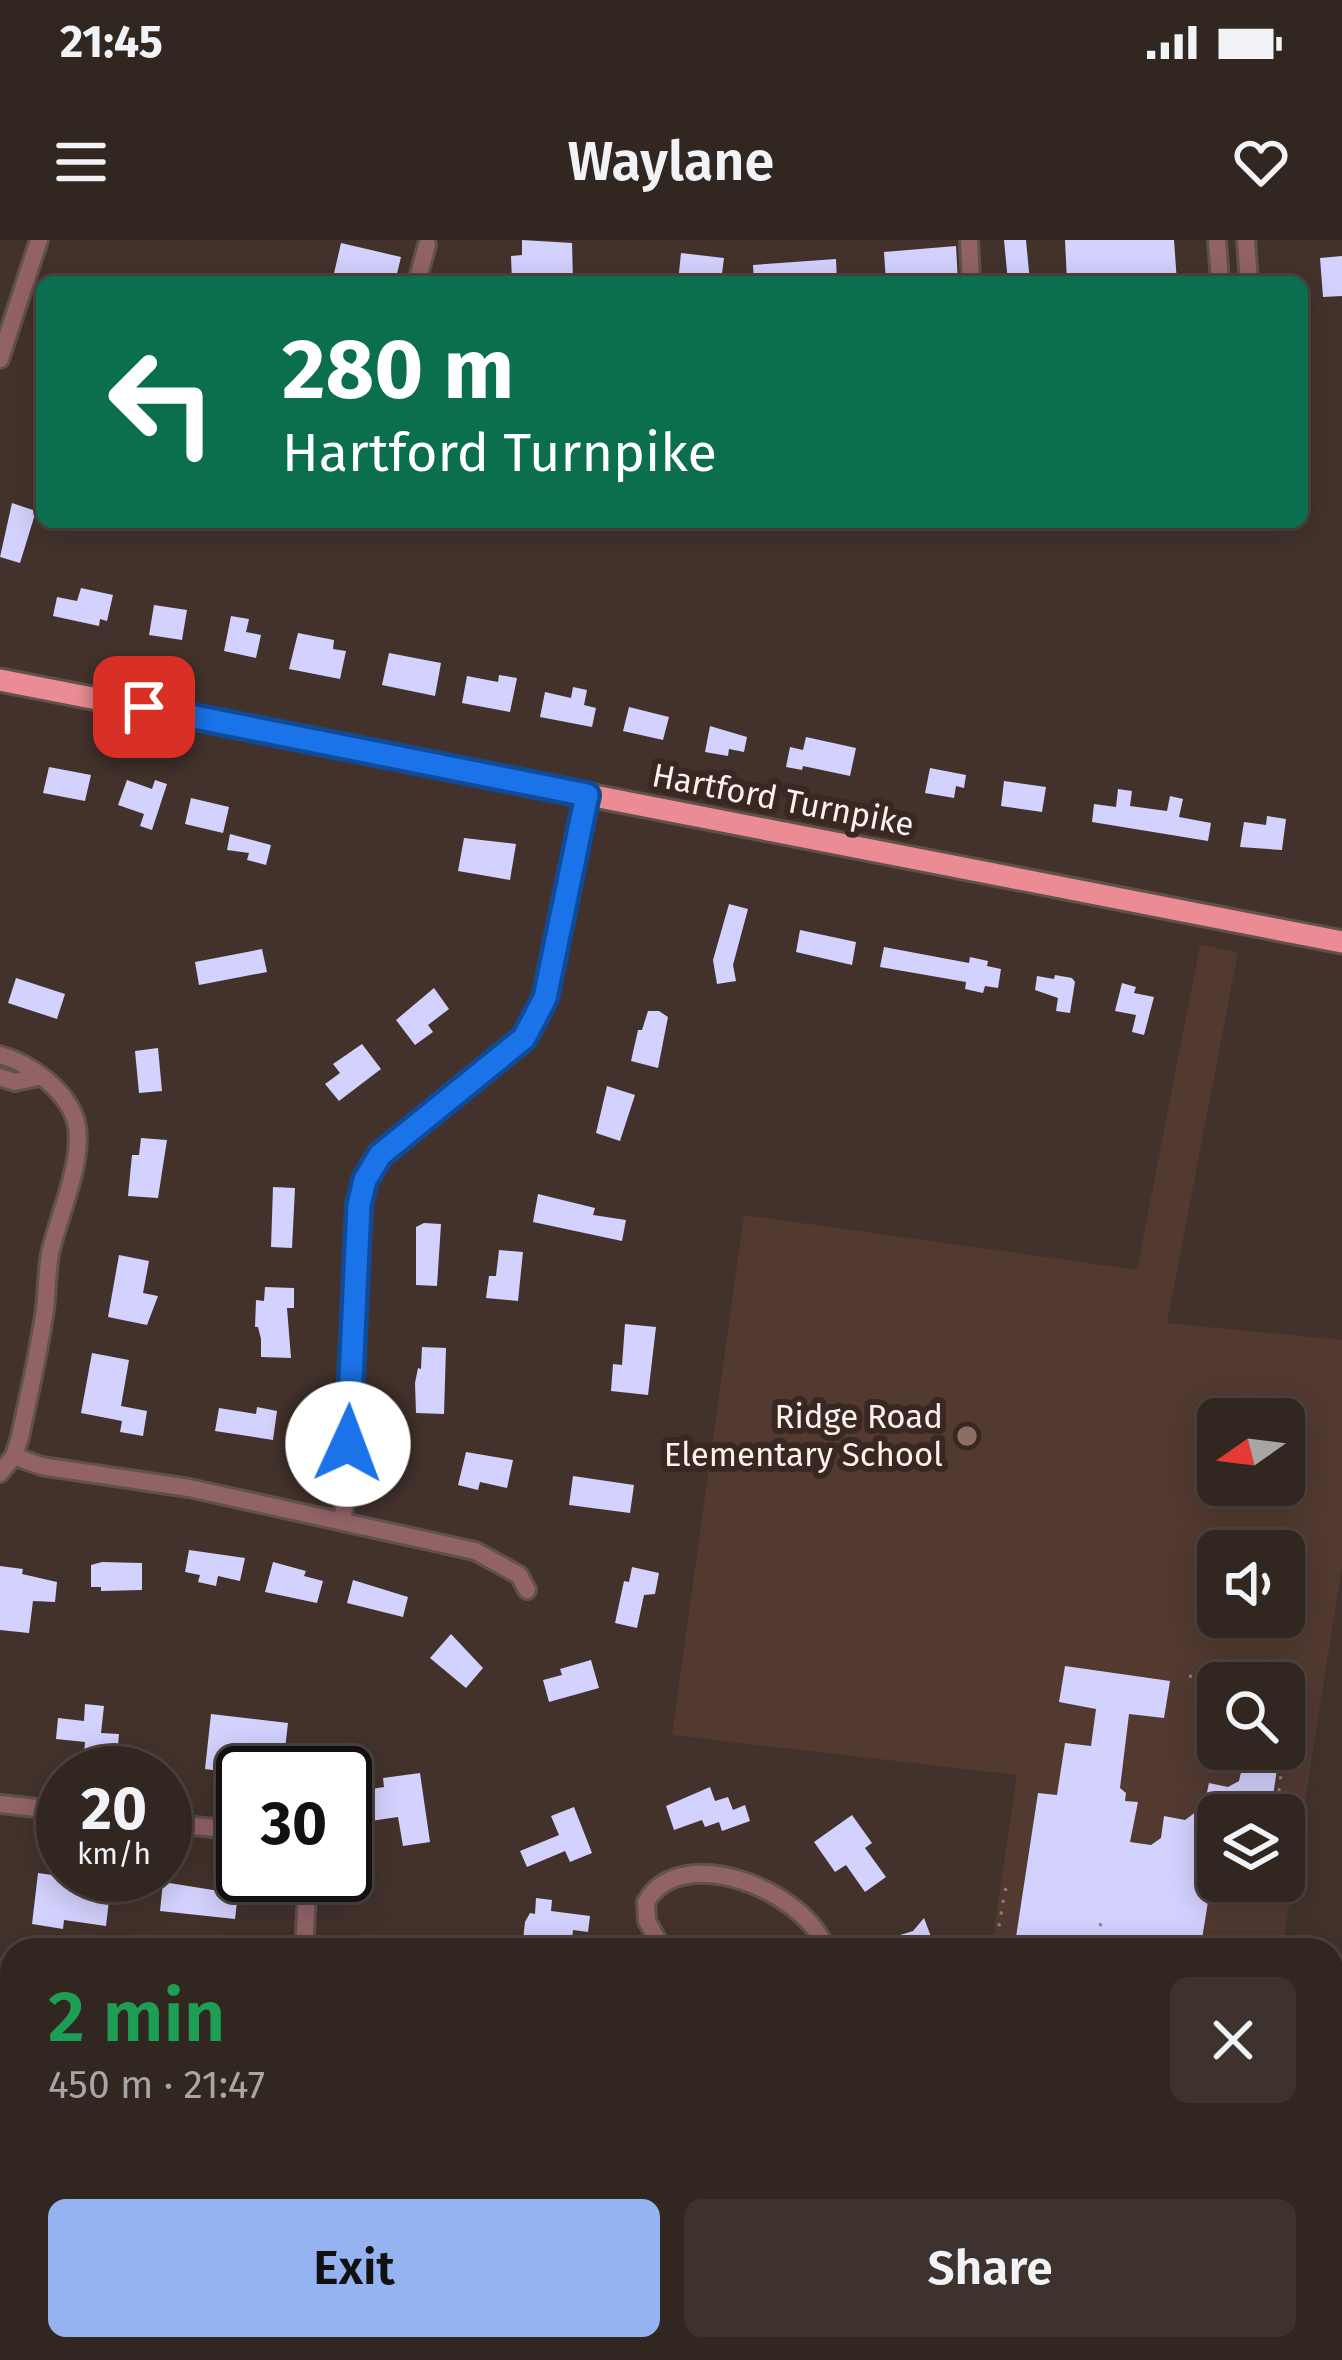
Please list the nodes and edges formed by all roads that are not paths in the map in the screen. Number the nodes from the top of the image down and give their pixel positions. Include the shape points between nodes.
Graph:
1 (39, 240) edge
2 (406, 240) edge
3 (969, 240) edge
4 (1217, 240) edge
5 (1246, 240) edge
6 (427, 242) edge
7 (418, 276) edge
8 (971, 276) edge
9 (1220, 276) edge
10 (1249, 276) edge
11 (0, 359) edge
12 (0, 680) edge
13 (587, 795) junction
14 (1342, 942) edge
15 (0, 1055) edge
16 (0, 1077) edge
17 (38, 1077) junction
18 (14, 1456) junction
19 (0, 1473) edge
20 (343, 1520) junction
21 (527, 1590) dead end
22 (0, 1804) edge
23 (36, 1808) edge
24 (307, 1902) edge
25 (305, 1938) edge
26 (657, 1938) edge
27 (820, 1938) edge

1 - 11 street
2 - 6 street
3 - 8 street
4 - 9 street
5 - 10 street
6 - 7 street
12 - 13 main road, Hartford Turnpike
13 - 14 main road, Hartford Turnpike
13 - 20 street via 538,1016 524,1038 380,1155 365,1180
15 - 17 street
16 - 17 street
17 - 18 street via 66,1103 77,1143
18 - 19 street
18 - 20 street
20 - 21 street via 475,1551 519,1575
22 - 23 street
24 - 25 street
26 - 27 street via 646,1902 665,1883 694,1876 776,1893

